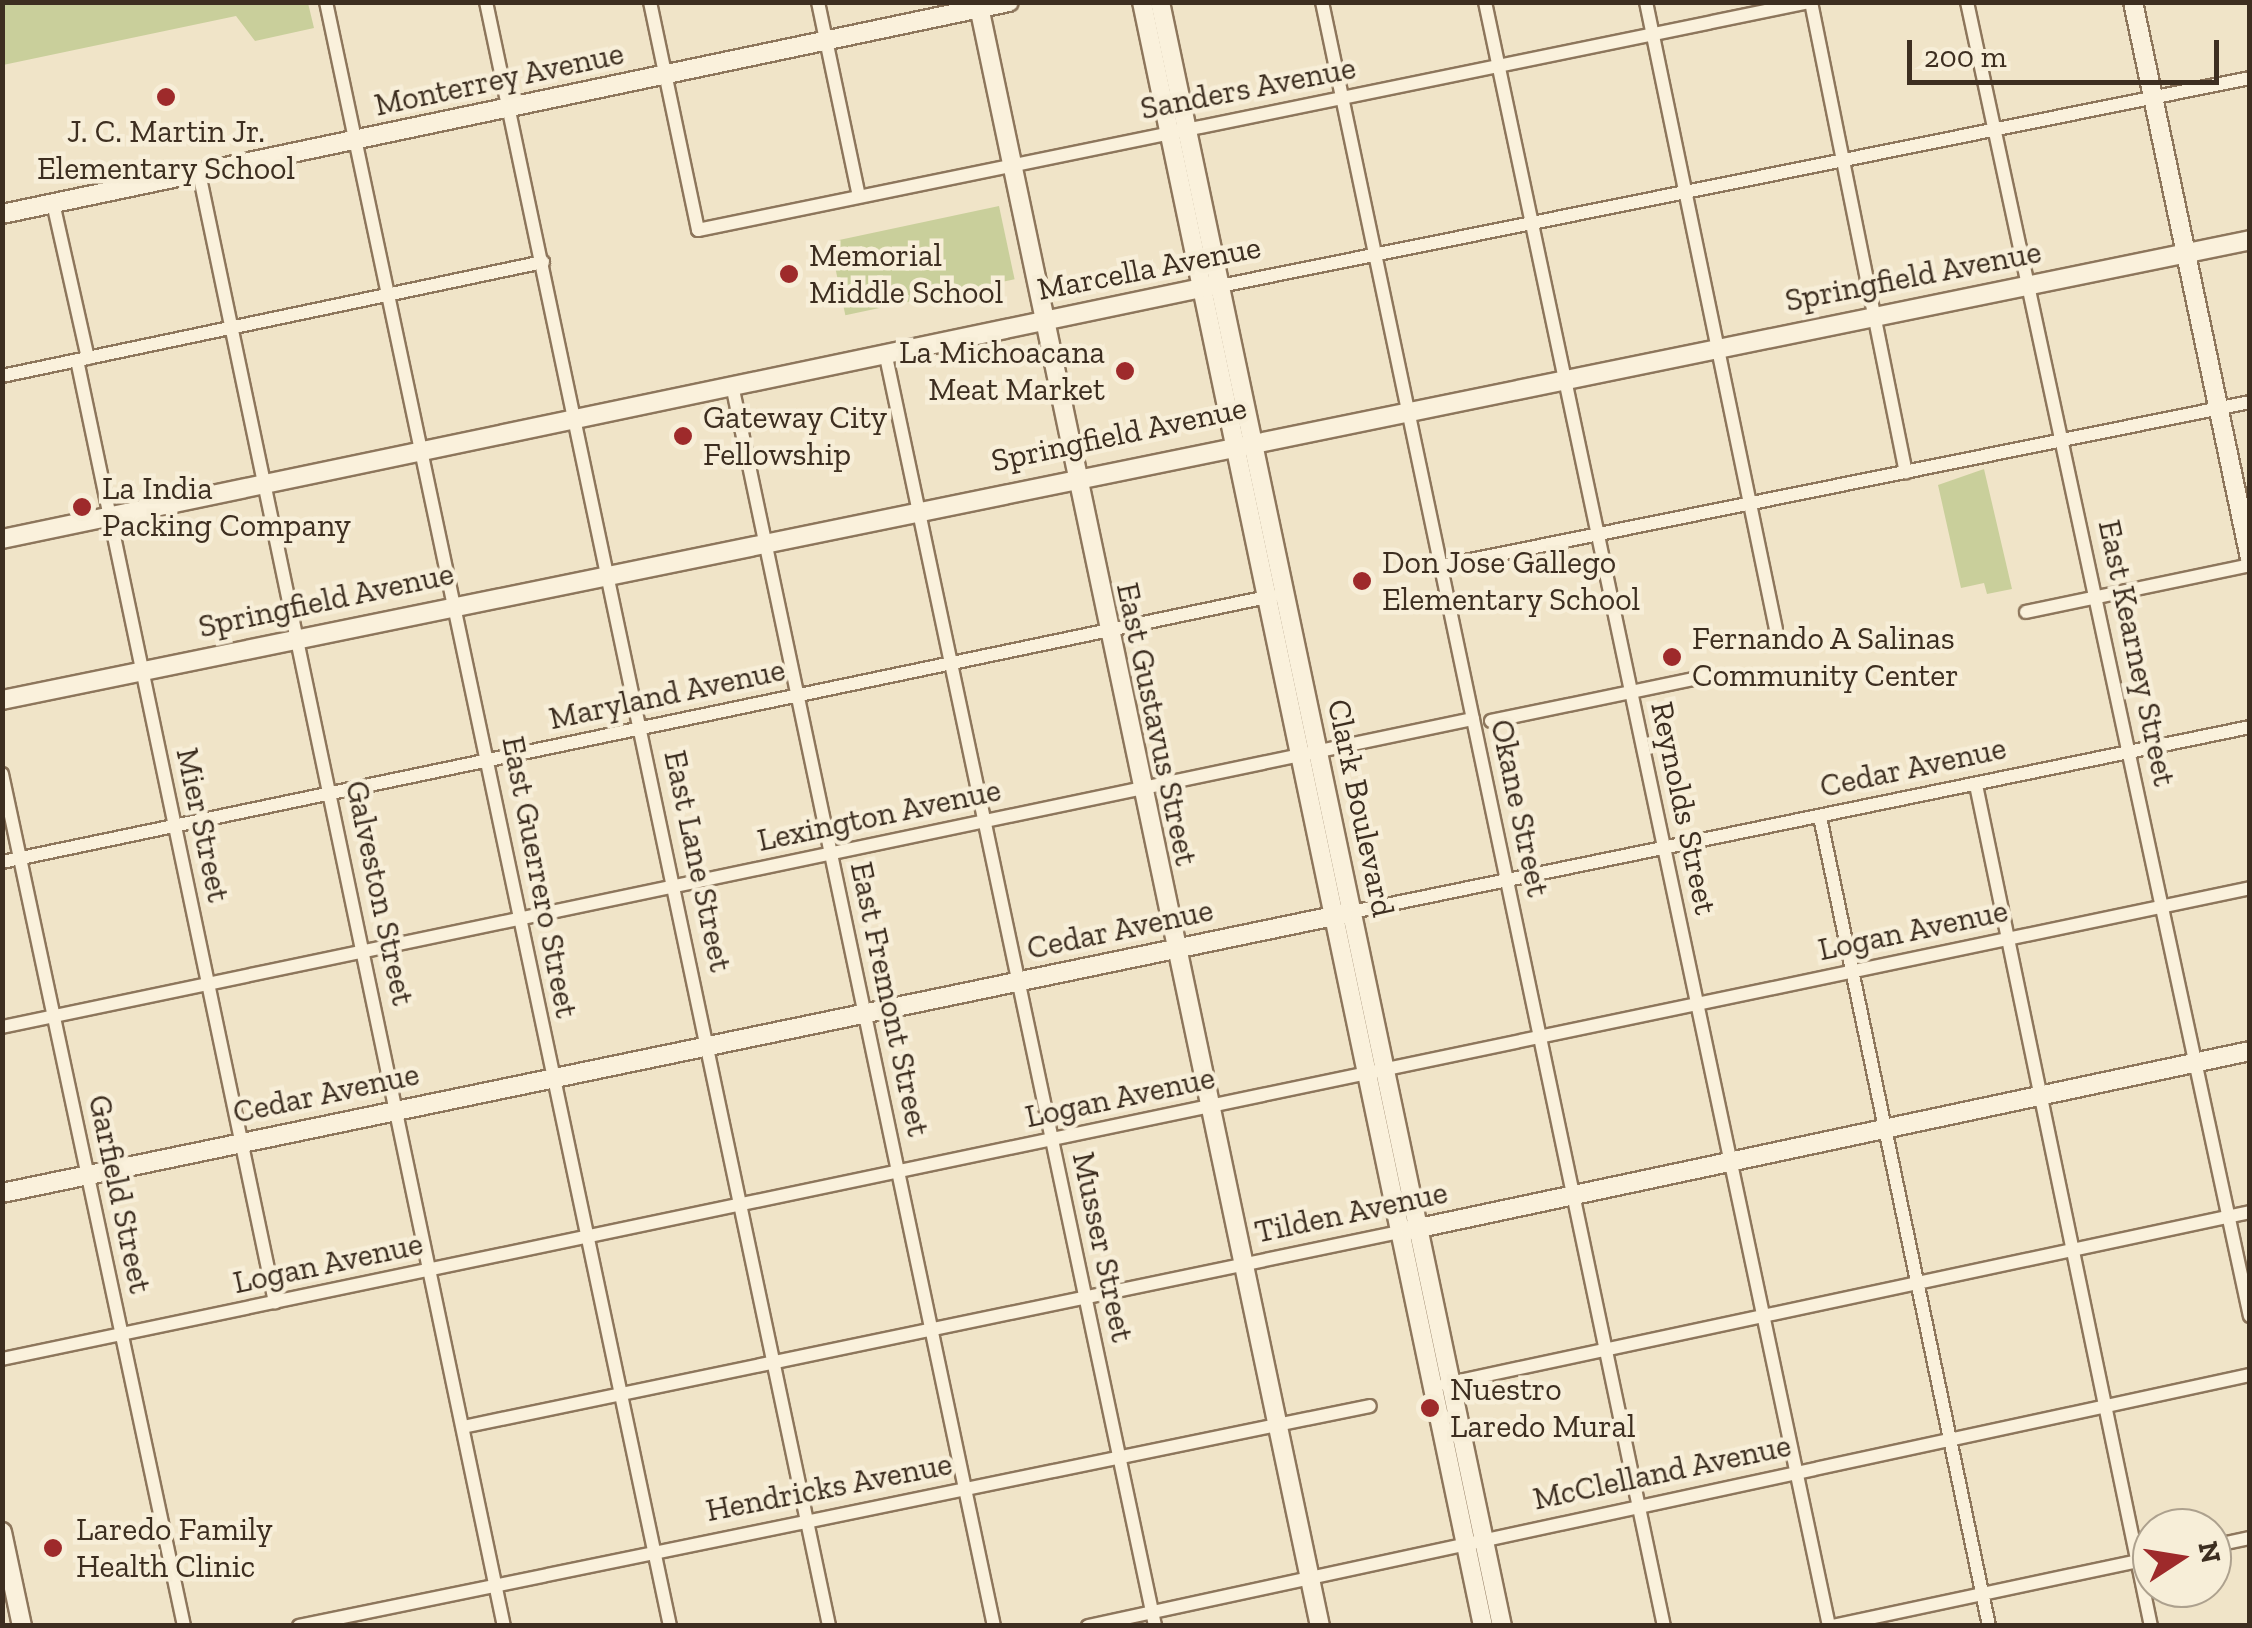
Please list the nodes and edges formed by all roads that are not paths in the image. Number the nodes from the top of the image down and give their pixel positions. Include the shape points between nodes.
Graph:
1 (326, 2) edge
2 (486, 2) edge
3 (650, 2) edge
4 (818, 2) edge
5 (1009, 2) edge
6 (1142, 2) edge
7 (1160, 2) edge
8 (1322, 2) edge
9 (1485, 2) edge
10 (1646, 2) edge
11 (1810, 2) edge
12 (1967, 2) edge
13 (2132, 2) edge
14 (978, 6) edge
15 (1652, 34) junction
16 (826, 41) junction
17 (1497, 66) junction
18 (665, 74) junction
19 (2250, 78) edge
20 (1342, 98) junction
21 (2152, 98) junction
22 (508, 108) junction
23 (1993, 128) junction
24 (1178, 129) junction
25 (354, 141) junction
26 (1842, 158) junction
27 (1011, 164) junction
28 (200, 173) junction
29 (1686, 190) junction
30 (859, 196) junction
31 (53, 204) junction
32 (2, 214) edge
33 (1531, 222) junction
34 (2250, 240) edge
35 (2185, 253) junction
36 (1375, 254) junction
37 (542, 262) junction
38 (2030, 283) junction
39 (1210, 286) junction
40 (387, 294) junction
41 (1874, 314) junction
42 (1042, 318) junction
43 (232, 326) junction
44 (1718, 345) junction
45 (885, 352) junction
46 (82, 359) junction
47 (1564, 375) junction
48 (2, 376) edge
49 (732, 384) junction
50 (2250, 402) edge
51 (1407, 406) junction
52 (2218, 409) junction
53 (576, 416) junction
54 (1242, 439) junction
55 (2064, 440) junction
56 (420, 448) junction
57 (1906, 472) junction
58 (1074, 474) junction
59 (263, 482) junction
60 (1752, 502) junction
61 (917, 506) junction
62 (109, 516) junction
63 (1596, 534) junction
64 (2, 539) edge
65 (764, 539) junction
66 (2250, 561) edge
67 (1441, 566) junction
68 (610, 571) junction
69 (1275, 595) junction
70 (2097, 597) junction
71 (452, 604) junction
72 (2026, 612) dead end
73 (1106, 630) junction
74 (1776, 630) dead end
75 (297, 637) junction
76 (951, 663) junction
77 (142, 670) junction
78 (1708, 676) dead end
79 (1631, 692) junction
80 (797, 695) junction
81 (2, 700) edge
82 (1473, 719) junction
83 (1491, 720) dead end
84 (643, 728) junction
85 (2250, 728) edge
86 (2130, 752) junction
87 (1309, 754) junction
88 (489, 760) junction
89 (2, 774) edge
90 (1976, 786) junction
91 (1140, 789) junction
92 (331, 792) junction
93 (1820, 817) junction
94 (984, 821) junction
95 (174, 826) junction
96 (1665, 848) junction
97 (830, 853) junction
98 (20, 858) junction
99 (2, 862) edge
100 (1507, 880) junction
101 (674, 885) junction
102 (2250, 888) edge
103 (2163, 906) junction
104 (1343, 914) junction
105 (520, 917) junction
106 (2006, 939) junction
107 (1174, 948) junction
108 (364, 950) junction
109 (1850, 972) junction
110 (1018, 980) junction
111 (208, 982) junction
112 (1698, 1004) junction
113 (864, 1012) junction
114 (53, 1016) junction
115 (2, 1027) edge
116 (1540, 1036) junction
117 (708, 1044) junction
118 (2250, 1051) edge
119 (2196, 1062) junction
120 (1376, 1072) junction
121 (552, 1076) junction
122 (2039, 1096) junction
123 (1208, 1106) junction
124 (397, 1108) junction
125 (1884, 1129) junction
126 (1052, 1140) junction
127 (241, 1141) junction
128 (1731, 1162) junction
129 (898, 1172) junction
130 (88, 1175) junction
131 (2, 1193) edge
132 (1574, 1195) junction
133 (740, 1204) junction
134 (2250, 1212) edge
135 (2229, 1217) junction
136 (1409, 1230) junction
137 (586, 1237) junction
138 (2072, 1250) junction
139 (1242, 1265) junction
140 (431, 1270) junction
141 (1916, 1283) junction
142 (1085, 1298) junction
143 (275, 1302) junction
144 (1764, 1316) junction
145 (2250, 1316) edge
146 (931, 1330) junction
147 (122, 1334) junction
148 (1606, 1349) junction
149 (2, 1359) edge
150 (774, 1363) junction
151 (2250, 1375) edge
152 (1442, 1384) junction
153 (620, 1395) junction
154 (1370, 1406) dead end
155 (2104, 1406) junction
156 (1276, 1426) junction
157 (463, 1427) junction
158 (1949, 1439) junction
159 (1119, 1456) junction
160 (1797, 1472) junction
161 (964, 1488) junction
162 (1639, 1505) junction
163 (807, 1518) junction
164 (2, 1532) edge
165 (1484, 1538) junction
166 (2132, 1538) edge
167 (1467, 1548) junction
168 (654, 1550) junction
169 (2132, 1562) edge
170 (1310, 1580) junction
171 (494, 1584) junction
172 (1982, 1594) junction
173 (1153, 1619) edge
174 (344, 1621) edge
175 (22, 1626) edge
176 (184, 1626) edge
177 (298, 1626) edge
178 (504, 1626) edge
179 (670, 1626) edge
180 (829, 1626) edge
181 (994, 1626) edge
182 (1088, 1626) edge
183 (1320, 1626) edge
184 (1483, 1626) edge
185 (1502, 1626) edge
186 (1664, 1626) edge
187 (1831, 1626) edge
188 (1989, 1626) edge

1 - 25 street, East Guerrero Street
2 - 22 street, East Lane Street
3 - 18 street
4 - 16 street
5 - 14 street, Monterrey Avenue
6 - 24 street, Clark Boulevard
7 - 24 street, Clark Boulevard
8 - 20 street, Okane Street
9 - 17 street, Reynolds Street
10 - 15 street
11 - 15 street, Sanders Avenue
11 - 26 street
12 - 23 street, East Kearney Street
13 - 21 street
14 - 16 street, Monterrey Avenue
14 - 27 street, East Gustavus Street
15 - 17 street, Sanders Avenue
15 - 29 street
16 - 18 street, Monterrey Avenue
16 - 30 street
17 - 20 street, Sanders Avenue
17 - 33 street, Reynolds Street
18 - 22 street, Monterrey Avenue
18 - 30 street, Sanders Avenue via 698,230
19 - 21 street, Marcella Avenue
20 - 24 street, Sanders Avenue
20 - 36 street, Okane Street
21 - 23 street, Marcella Avenue
21 - 35 street
22 - 25 street, Monterrey Avenue
22 - 37 street, East Lane Street
23 - 26 street, Marcella Avenue
23 - 38 street, East Kearney Street
24 - 27 street, Sanders Avenue
24 - 39 street, Clark Boulevard
25 - 28 street, Monterrey Avenue
25 - 40 street, East Guerrero Street
26 - 29 street, Marcella Avenue
26 - 41 street
27 - 30 street, Sanders Avenue
27 - 42 street, East Gustavus Street
28 - 31 street, Monterrey Avenue
28 - 43 street, Galveston Street
29 - 33 street, Marcella Avenue
29 - 44 street
31 - 32 street, Monterrey Avenue
31 - 46 street, Mier Street
33 - 36 street, Marcella Avenue
33 - 47 street, Reynolds Street
34 - 35 street, Springfield Avenue
35 - 38 street, Springfield Avenue
35 - 52 street
36 - 39 street, Marcella Avenue
36 - 51 street, Okane Street
37 - 40 street
37 - 53 street, East Lane Street
38 - 41 street, Springfield Avenue
38 - 55 street, East Kearney Street
39 - 42 street, Marcella Avenue
39 - 54 street, Clark Boulevard
40 - 43 street
40 - 56 street, East Guerrero Street
41 - 44 street, Springfield Avenue
41 - 57 street
42 - 45 street, Marcella Avenue
42 - 58 street, East Gustavus Street
43 - 46 street
43 - 59 street, Galveston Street
44 - 47 street, Springfield Avenue
44 - 60 street
45 - 49 street, Marcella Avenue
45 - 61 street, Musser Street
46 - 48 street
46 - 62 street, Mier Street
47 - 51 street, Springfield Avenue
47 - 63 street, Reynolds Street
49 - 53 street, Marcella Avenue
49 - 65 street, East Fremont Street
50 - 52 street
51 - 54 street, Springfield Avenue
51 - 67 street, Okane Street
52 - 55 street
52 - 66 street
53 - 56 street, Marcella Avenue
53 - 68 street, East Lane Street
54 - 58 street, Springfield Avenue
54 - 69 street, Clark Boulevard
55 - 57 street
55 - 70 street, East Kearney Street
56 - 59 street, Marcella Avenue
56 - 71 street, East Guerrero Street
57 - 60 street
58 - 61 street, Springfield Avenue
58 - 73 street, East Gustavus Street
59 - 62 street, Marcella Avenue
59 - 75 street, Galveston Street
60 - 63 street
60 - 74 street
61 - 65 street, Springfield Avenue
61 - 76 street, Musser Street
62 - 64 street, Marcella Avenue
62 - 77 street, Mier Street
63 - 67 street
63 - 79 street, Reynolds Street
65 - 68 street, Springfield Avenue
65 - 80 street, East Fremont Street
66 - 70 street
67 - 82 street, Okane Street
68 - 71 street, Springfield Avenue
68 - 84 street, East Lane Street
69 - 73 street, Maryland Avenue
69 - 87 street, Clark Boulevard
70 - 72 street
70 - 86 street, East Kearney Street
71 - 75 street, Springfield Avenue
71 - 88 street, East Guerrero Street
73 - 76 street, Maryland Avenue
73 - 91 street, East Gustavus Street
75 - 77 street, Springfield Avenue
75 - 92 street, Galveston Street
76 - 80 street, Maryland Avenue
76 - 94 street, Musser Street
77 - 81 street, Springfield Avenue
77 - 95 street, Mier Street
78 - 79 street
79 - 83 street
79 - 96 street, Reynolds Street
80 - 84 street, Maryland Avenue
80 - 97 street, East Fremont Street
82 - 87 street, Lexington Avenue
82 - 100 street, Okane Street
84 - 88 street, Maryland Avenue
84 - 101 street, East Lane Street
85 - 86 street, Cedar Avenue
86 - 90 street, Cedar Avenue
86 - 103 street, East Kearney Street
87 - 91 street, Lexington Avenue
87 - 104 street, Clark Boulevard
88 - 92 street, Maryland Avenue
88 - 105 street, East Guerrero Street
89 - 98 street, Garfield Street
90 - 93 street, Cedar Avenue
90 - 106 street
91 - 94 street, Lexington Avenue
91 - 107 street, East Gustavus Street
92 - 95 street, Maryland Avenue
92 - 108 street, Galveston Street
93 - 96 street, Cedar Avenue
93 - 109 street
94 - 97 street, Lexington Avenue
94 - 110 street, Musser Street
95 - 98 street, Maryland Avenue
95 - 111 street, Mier Street
96 - 100 street, Cedar Avenue
96 - 112 street, Reynolds Street
97 - 101 street, Lexington Avenue
97 - 113 street, East Fremont Street
98 - 99 street, Maryland Avenue
98 - 114 street, Garfield Street
100 - 104 street, Cedar Avenue
100 - 116 street, Okane Street
101 - 105 street, Lexington Avenue
101 - 117 street, East Lane Street
102 - 103 street, Logan Avenue
103 - 106 street, Logan Avenue
103 - 119 street, East Kearney Street
104 - 107 street, Cedar Avenue
104 - 120 street, Clark Boulevard
105 - 108 street, Lexington Avenue
105 - 121 street, East Guerrero Street
106 - 109 street, Logan Avenue
106 - 122 street
107 - 110 street, Cedar Avenue
107 - 123 street, East Gustavus Street
108 - 111 street, Lexington Avenue
108 - 124 street, Galveston Street
109 - 112 street, Logan Avenue
109 - 125 street
110 - 113 street, Cedar Avenue
110 - 126 street, Musser Street
111 - 114 street, Lexington Avenue
111 - 127 street, Mier Street
112 - 116 street, Logan Avenue
112 - 128 street, Reynolds Street
113 - 117 street, Cedar Avenue
113 - 129 street, East Fremont Street
114 - 115 street, Lexington Avenue
114 - 130 street, Garfield Street
116 - 120 street, Logan Avenue
116 - 132 street, Okane Street
117 - 121 street, Cedar Avenue
117 - 133 street, East Lane Street
118 - 119 street, Tilden Avenue
119 - 122 street, Tilden Avenue
119 - 135 street, East Kearney Street
120 - 123 street, Logan Avenue
120 - 136 street, Clark Boulevard
121 - 124 street, Cedar Avenue
121 - 137 street, East Guerrero Street
122 - 125 street, Tilden Avenue
122 - 138 street
123 - 126 street, Logan Avenue
123 - 139 street, East Gustavus Street
124 - 127 street, Cedar Avenue
124 - 140 street, Galveston Street
125 - 128 street, Tilden Avenue
125 - 141 street
126 - 129 street, Logan Avenue
126 - 142 street, Musser Street
127 - 130 street, Cedar Avenue
127 - 143 street, Mier Street
128 - 132 street, Tilden Avenue
128 - 144 street, Reynolds Street
129 - 133 street, Logan Avenue
129 - 146 street, East Fremont Street
130 - 131 street, Cedar Avenue
130 - 147 street, Garfield Street
132 - 136 street, Tilden Avenue
132 - 148 street, Okane Street
133 - 137 street, Logan Avenue
133 - 150 street, East Lane Street
134 - 135 street
135 - 138 street
135 - 145 street, East Kearney Street
136 - 139 street, Tilden Avenue
136 - 152 street, Clark Boulevard
137 - 140 street, Logan Avenue
137 - 153 street, East Guerrero Street
138 - 141 street
138 - 155 street
139 - 142 street, Tilden Avenue
139 - 156 street, East Gustavus Street
140 - 143 street, Logan Avenue
140 - 157 street, Galveston Street
141 - 144 street
141 - 158 street
142 - 146 street, Tilden Avenue
142 - 159 street, Musser Street
143 - 147 street, Logan Avenue
144 - 148 street
144 - 160 street, Reynolds Street
146 - 150 street, Tilden Avenue
146 - 161 street, East Fremont Street
147 - 149 street, Logan Avenue
147 - 176 street, Garfield Street
148 - 152 street
148 - 162 street, Okane Street
150 - 153 street, Tilden Avenue
150 - 163 street, East Lane Street
151 - 155 street, McClelland Avenue
152 - 165 street, Clark Boulevard
152 - 167 street, Clark Boulevard
153 - 157 street, Tilden Avenue
153 - 168 street, East Guerrero Street
154 - 156 street, Hendricks Avenue
155 - 158 street, McClelland Avenue
155 - 166 street
156 - 159 street, Hendricks Avenue
156 - 170 street, East Gustavus Street
157 - 171 street, Galveston Street
158 - 160 street, McClelland Avenue
158 - 172 street
159 - 161 street, Hendricks Avenue
159 - 173 street, Musser Street
160 - 162 street, McClelland Avenue
160 - 187 street, Reynolds Street
161 - 163 street, Hendricks Avenue
161 - 181 street, East Fremont Street
162 - 165 street, McClelland Avenue
162 - 186 street, Okane Street
163 - 168 street, Hendricks Avenue
163 - 180 street, East Lane Street
164 - 175 street
165 - 167 street, McClelland Avenue
165 - 185 street, Clark Boulevard
167 - 170 street, McClelland Avenue
167 - 184 street, Clark Boulevard
168 - 171 street, Hendricks Avenue
168 - 179 street, East Guerrero Street
169 - 172 street
170 - 173 street, McClelland Avenue
170 - 183 street, East Gustavus Street
171 - 174 street, Hendricks Avenue
171 - 178 street, Galveston Street
172 - 187 street
172 - 188 street
173 - 182 street, McClelland Avenue
174 - 177 street, Hendricks Avenue

